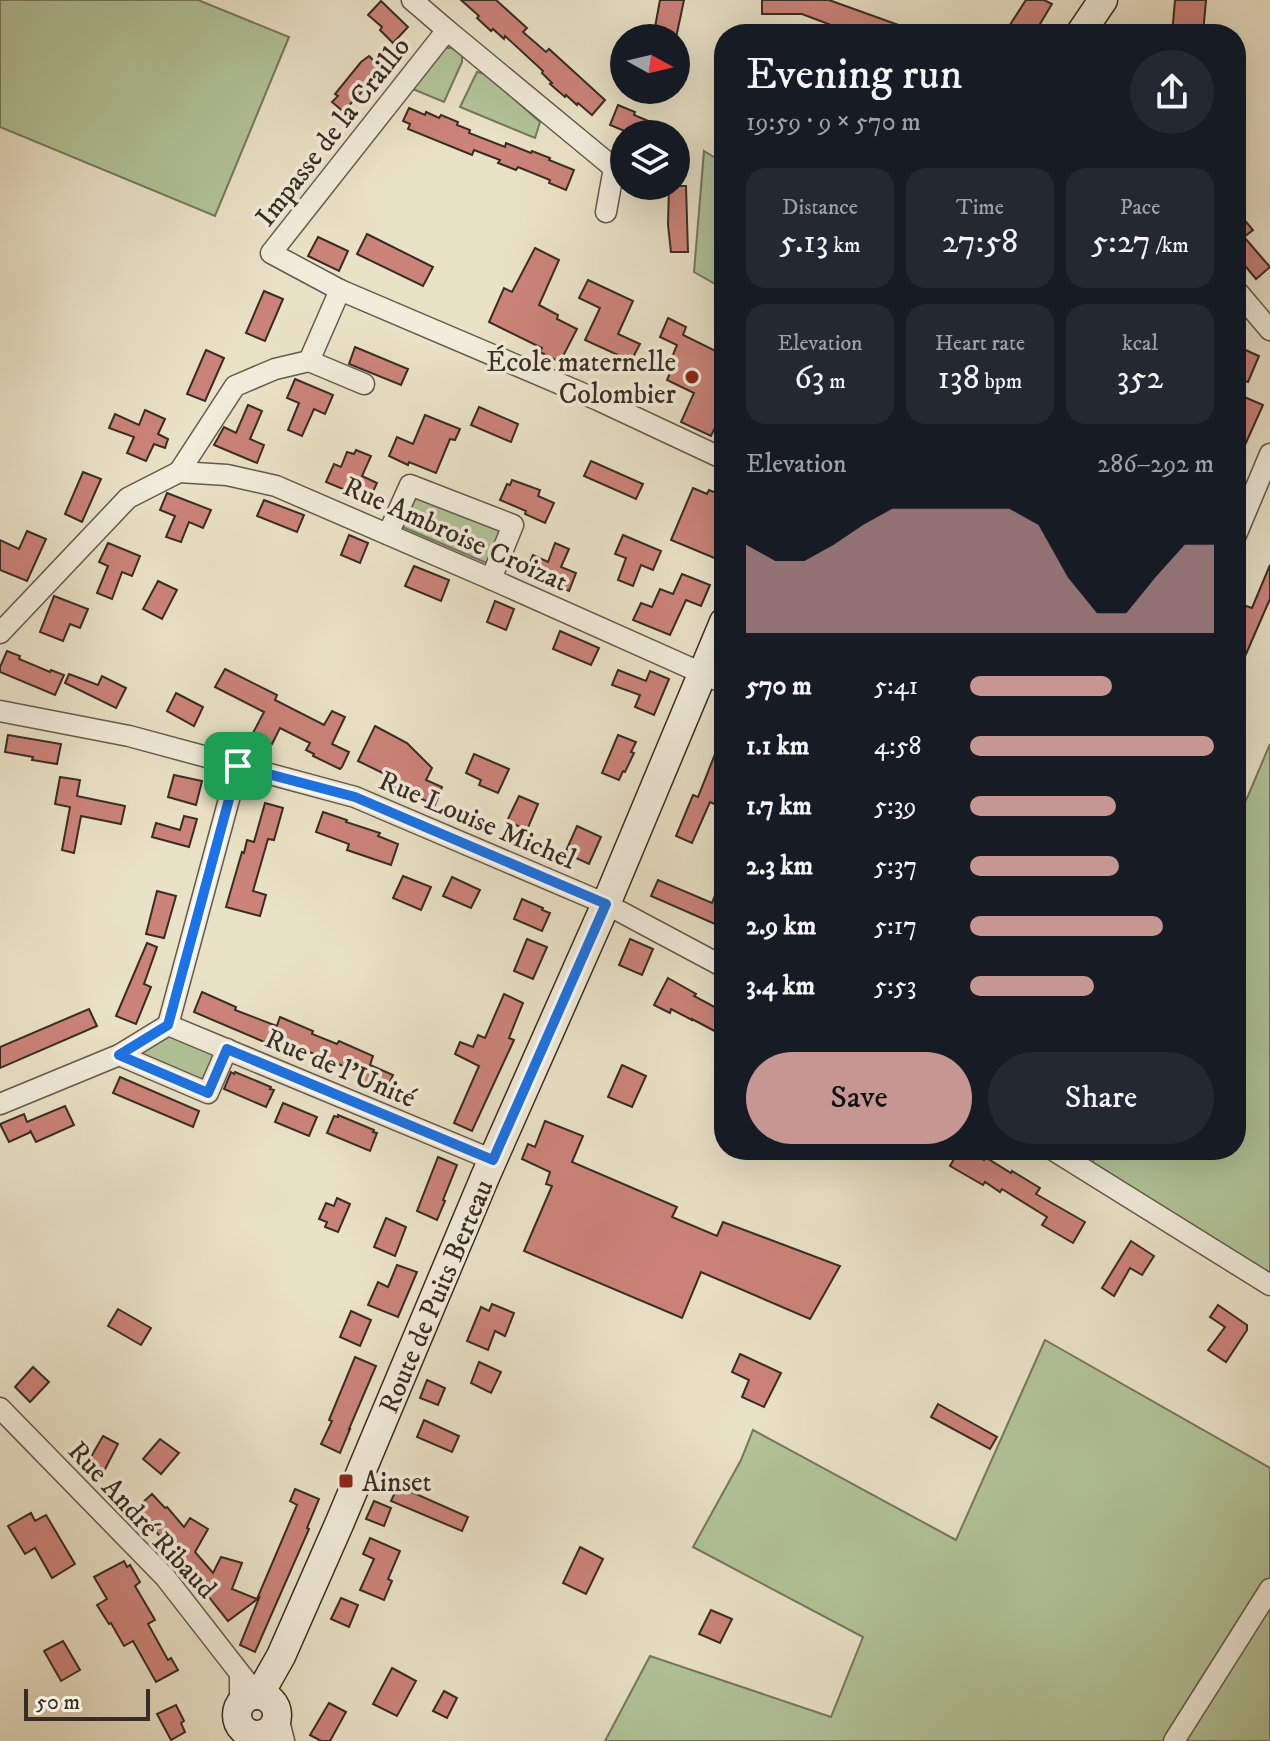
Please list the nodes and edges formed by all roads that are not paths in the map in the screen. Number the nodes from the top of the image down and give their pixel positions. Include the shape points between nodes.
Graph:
1 (412, 0) edge
2 (1103, 0) edge
3 (1087, 24) edge
4 (447, 30) junction
5 (606, 212) dead end
6 (340, 290) junction
7 (1246, 302) edge
8 (1270, 330) edge
9 (309, 361) junction
10 (364, 384) dead end
11 (714, 454) edge
12 (1270, 454) edge
13 (179, 472) junction
14 (1246, 511) edge
15 (388, 534) junction
16 (491, 579) junction
17 (0, 633) edge
18 (713, 678) edge
19 (0, 711) edge
20 (238, 766) junction
21 (606, 904) junction
22 (714, 962) edge
23 (168, 1025) junction
24 (227, 1049) junction
25 (119, 1055) junction
26 (0, 1104) edge
27 (493, 1160) junction
28 (1069, 1160) edge
29 (1270, 1285) edge
30 (0, 1408) edge
31 (1270, 1589) edge
32 (256, 1718) edge
33 (1174, 1741) edge

1 - 4 street, Impasse de la Craillo
2 - 3 street
4 - 5 street, Impasse de la Craillo via 614,168
4 - 6 street, Impasse de la Craillo via 271,253
6 - 9 street
6 - 11 street, Impasse de la Craillo
7 - 8 street
9 - 10 street
9 - 13 street via 235,386
12 - 14 street
13 - 15 street, Rue Ambroise Croizat via 276,486
13 - 17 street via 128,498
15 - 16 street, Rue Ambroise Croizat
15 - 16 street via 410,485 513,525
16 - 18 street, Rue Ambroise Croizat
18 - 21 street, Route de Puits Berteau
19 - 20 street, Rue Louise Michel via 129,736
20 - 21 street, Rue Louise Michel via 355,797
20 - 23 street
21 - 22 street, Rue Louise Michel
21 - 27 street, Route de Puits Berteau
23 - 24 street, Rue de l'Unité
23 - 25 street
24 - 25 street via 208,1093
24 - 27 street, Rue de l'Unité
25 - 26 street
27 - 32 street, Route de Puits Berteau
28 - 29 street
30 - 32 street, Rue André Ribaud via 165,1577
31 - 33 street

